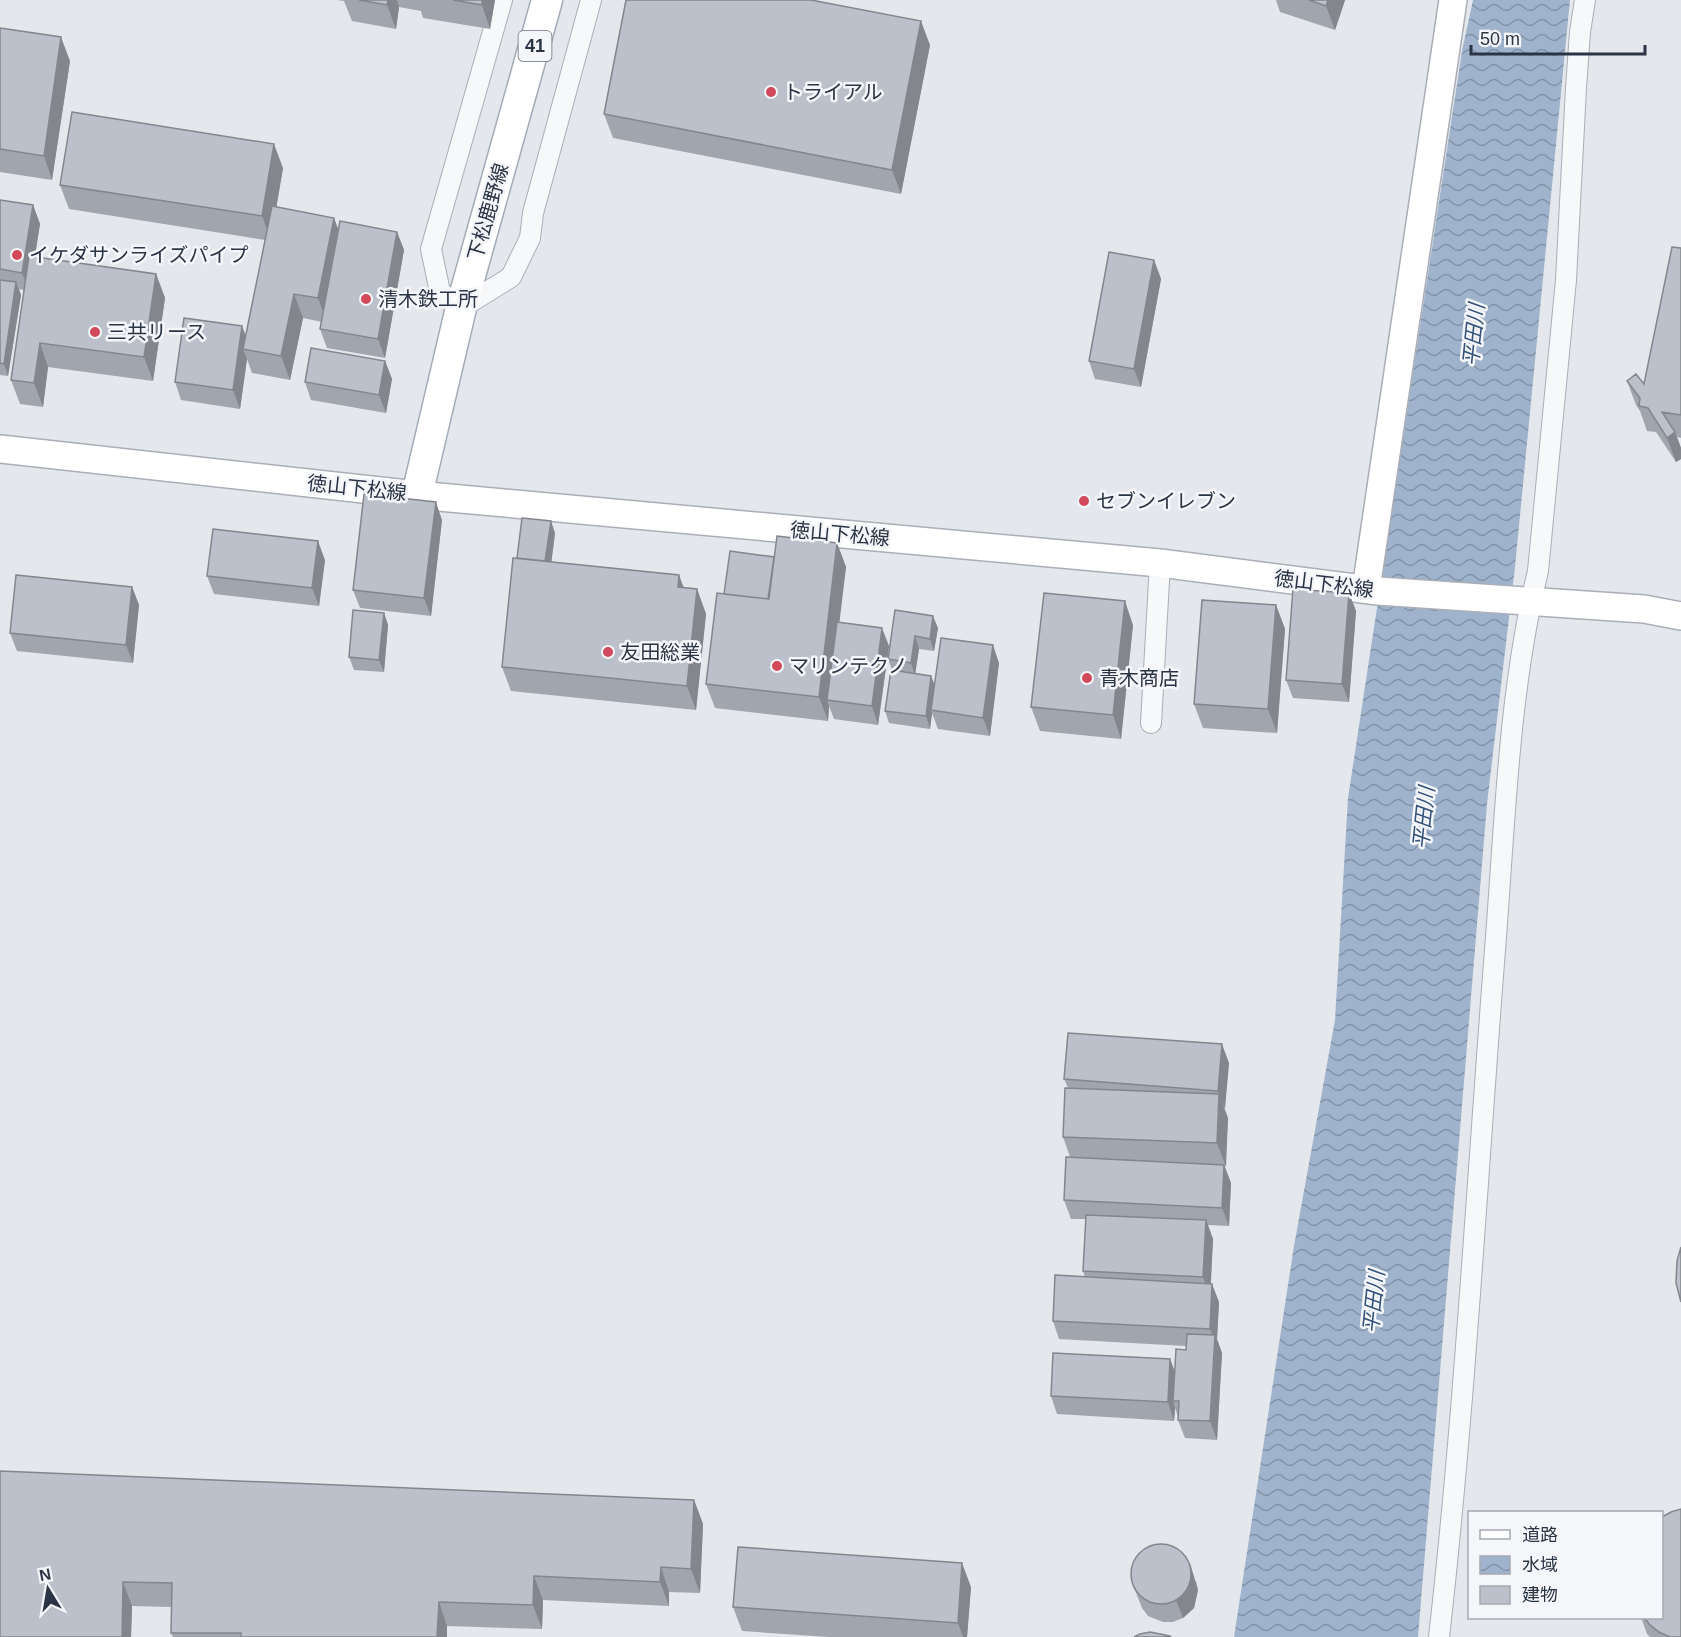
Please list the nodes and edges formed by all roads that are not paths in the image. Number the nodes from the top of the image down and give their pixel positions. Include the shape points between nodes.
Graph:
1 (502, 0) edge
2 (548, 0) edge
3 (591, 0) edge
4 (1453, 0) edge
5 (1585, 0) edge
6 (461, 308) junction
7 (0, 449) edge
8 (417, 495) junction
9 (1160, 563) junction
10 (1372, 590) junction
11 (1527, 601) junction
12 (1681, 616) edge
13 (1151, 723) dead end
14 (1439, 1637) edge

1 - 6 street via 431,249 440,291
2 - 6 main road, 下松鹿野線 / 41
3 - 6 street via 533,213 530,238 511,277
4 - 10 main road
5 - 11 street via 1576,88 1566,280 1538,571
6 - 8 main road, 下松鹿野線 / 41
7 - 8 main road, 徳山下松線
8 - 9 main road, 徳山下松線
9 - 10 main road, 徳山下松線
9 - 13 street
10 - 11 main road, 徳山下松線
11 - 12 main road, 徳山下松線 via 1644,609
11 - 14 street via 1513,718 1467,1329

